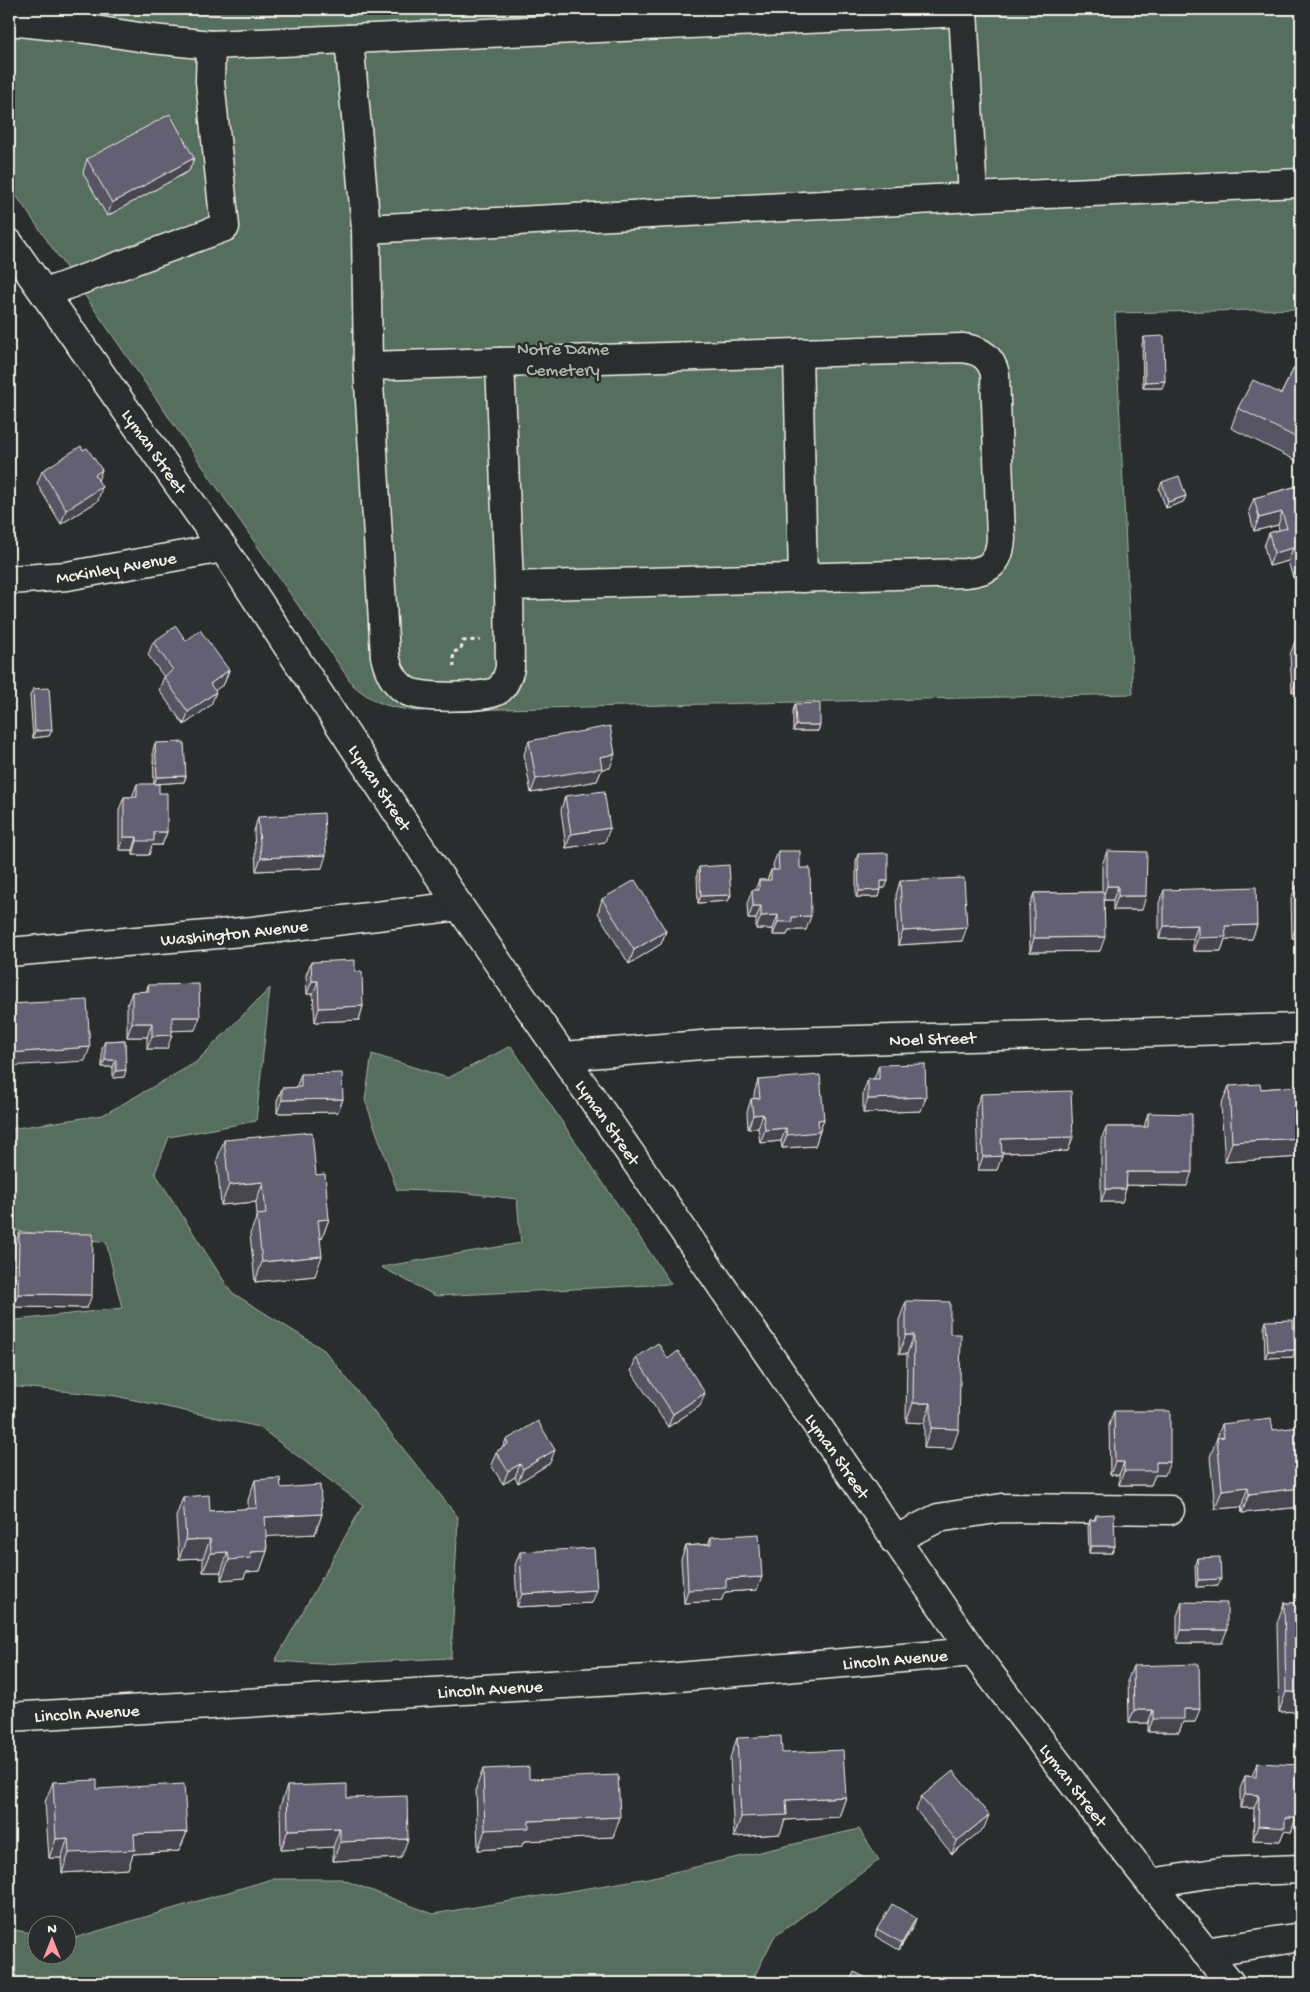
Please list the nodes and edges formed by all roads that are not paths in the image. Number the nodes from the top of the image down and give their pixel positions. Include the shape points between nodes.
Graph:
1 (964, 10) edge
2 (91, 19) edge
3 (9, 21) edge
4 (349, 39) junction
5 (211, 45) junction
6 (1301, 183) edge
7 (973, 197) junction
8 (366, 229) junction
9 (9, 243) edge
10 (45, 293) junction
11 (798, 353) junction
12 (500, 362) junction
13 (368, 366) junction
14 (223, 548) junction
15 (803, 578) junction
16 (9, 580) edge
17 (509, 586) junction
18 (459, 906) junction
19 (9, 952) edge
20 (1301, 1028) edge
21 (563, 1056) junction
22 (1170, 1510) dead end
23 (894, 1540) junction
24 (973, 1652) junction
25 (9, 1717) edge
26 (1301, 1869) edge
27 (1150, 1883) junction
28 (1301, 1937) edge
29 (1205, 1952) junction
30 (1230, 1983) edge

1 - 4 street
1 - 7 street
2 - 3 street
2 - 5 street via 152,39
4 - 5 street
4 - 8 street
5 - 10 street via 210,81 225,227
6 - 7 street
7 - 8 street
8 - 13 street
9 - 10 street, Lyman Street
10 - 14 street, Lyman Street
11 - 12 street
11 - 15 street
11 - 15 street via 963,348 974,349 990,360 995,374 1001,539 992,564 976,572
12 - 13 street
12 - 17 street
13 - 17 street via 386,662 398,684 410,693 423,696 484,695 499,690 510,668
14 - 16 street, McKinley Avenue via 67,576
14 - 18 street, Lyman Street
15 - 17 street
18 - 19 street, Washington Avenue via 253,931
18 - 21 street, Lyman Street
20 - 21 street, Noel Street via 714,1044
21 - 23 street, Lyman Street
22 - 23 street via 1002,1508 938,1518
23 - 24 street, Lyman Street
24 - 25 street, Lincoln Avenue via 666,1678
24 - 27 street, Lyman Street
26 - 27 street via 1220,1872
27 - 29 street, Lyman Street
28 - 29 street
29 - 30 street, Lyman Street

